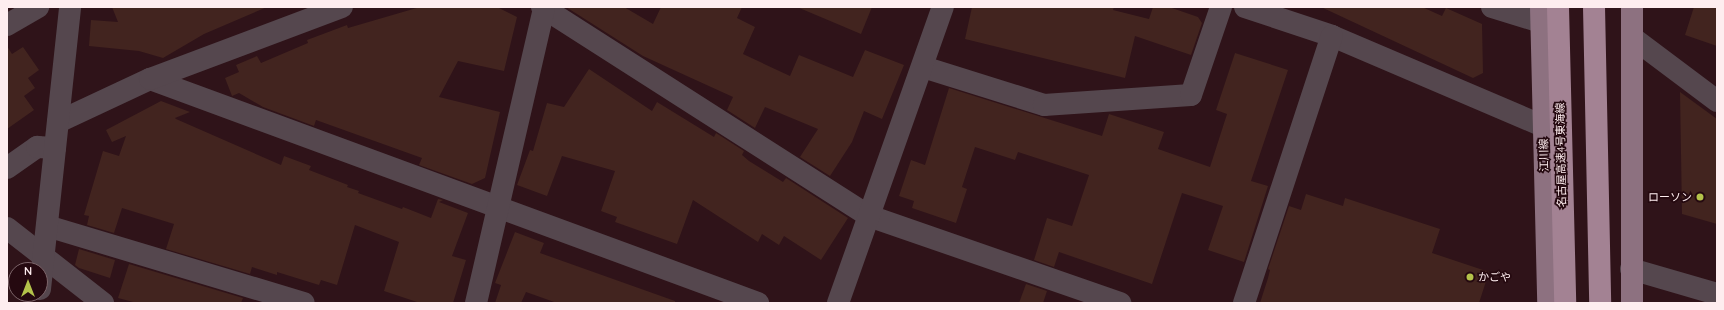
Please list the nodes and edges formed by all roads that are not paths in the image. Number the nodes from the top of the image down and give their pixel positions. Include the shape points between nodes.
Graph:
1 (38, 7) edge
2 (70, 7) edge
3 (342, 7) edge
4 (943, 7) edge
5 (1221, 7) edge
6 (1245, 7) edge
7 (1492, 7) edge
8 (1558, 7) edge
9 (1594, 7) edge
10 (1632, 7) edge
11 (543, 8) edge
12 (1541, 15) edge
13 (7, 25) edge
14 (1332, 36) junction
15 (1633, 38) junction
16 (923, 67) junction
17 (150, 78) junction
18 (1717, 101) edge
19 (58, 122) junction
20 (1544, 126) junction
21 (55, 148) junction
22 (7, 168) edge
23 (498, 207) junction
24 (869, 216) junction
25 (47, 226) junction
26 (7, 228) edge
27 (44, 256) junction
28 (43, 262) edge
29 (1631, 269) junction
30 (1717, 294) edge
31 (103, 303) edge
32 (304, 303) edge
33 (476, 303) edge
34 (758, 303) edge
35 (838, 303) edge
36 (1120, 303) edge
37 (1244, 303) edge
38 (1548, 303) edge
39 (1565, 303) edge
40 (1600, 303) edge
41 (1632, 303) edge

1 - 13 street
2 - 19 street
3 - 17 street
4 - 16 street
5 - 16 street via 1191,95 1044,105
6 - 14 street
7 - 12 street
8 - 39 highway, 名古屋高速4号東海線
9 - 40 highway
10 - 15 main road
11 - 23 street
11 - 24 street
12 - 20 main road, 江川線
14 - 20 street
14 - 37 street
15 - 18 street
15 - 29 main road
16 - 24 street
17 - 19 street
17 - 23 street
19 - 21 street
20 - 38 main road, 江川線
21 - 22 street via 37,147
21 - 25 street
23 - 33 street
23 - 34 street
24 - 35 street
24 - 36 street
25 - 27 street
25 - 32 street
26 - 27 street
27 - 28 street
27 - 31 street
29 - 30 street
29 - 41 main road

